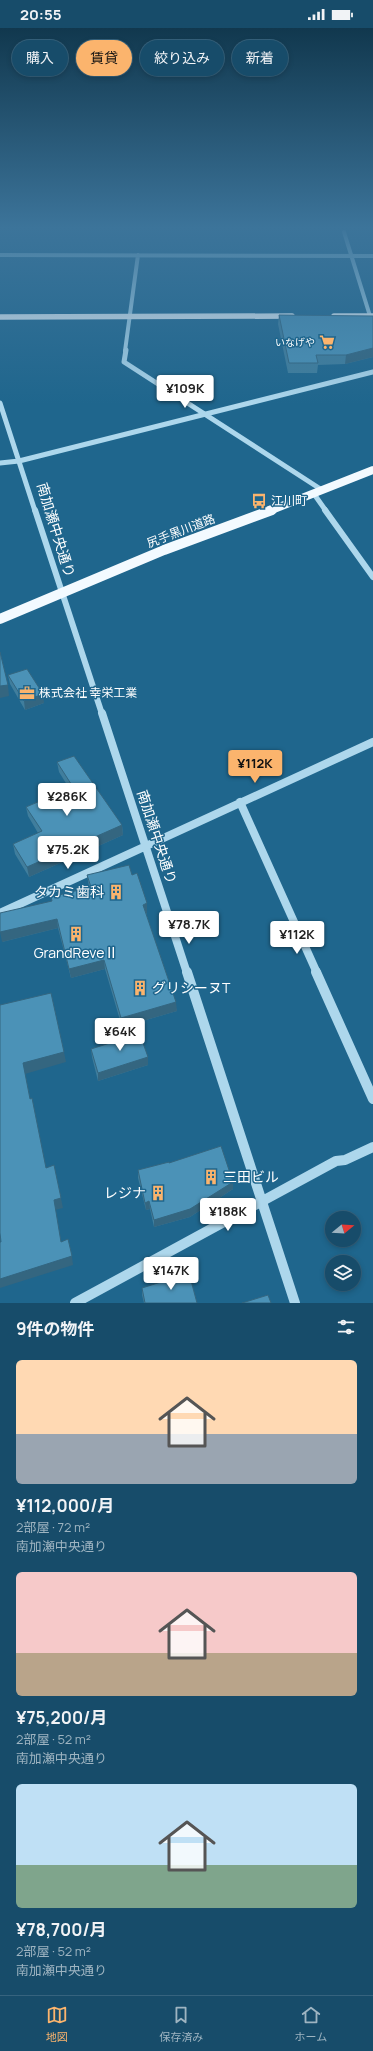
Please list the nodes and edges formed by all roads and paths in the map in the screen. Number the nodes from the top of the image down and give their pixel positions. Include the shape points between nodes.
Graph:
1 (135, 286) edge
2 (362, 286) edge
3 (298, 316) edge
4 (330, 316) edge
5 (0, 317) edge
6 (131, 317) junction
7 (372, 317) edge
8 (373, 372) edge
9 (0, 403) edge
10 (204, 413) junction
11 (19, 461) junction
12 (0, 463) edge
13 (373, 470) edge
14 (318, 492) junction
15 (372, 576) edge
16 (61, 594) junction
17 (0, 619) edge
18 (373, 742) edge
19 (240, 802) junction
20 (145, 845) junction
21 (0, 913) edge
22 (373, 1099) edge
23 (373, 1147) edge
24 (261, 1201) junction
25 (75, 1303) edge
26 (295, 1303) edge

1 - 6 street
2 - 7 street
3 - 6 main road
4 - 7 main road
5 - 6 main road
6 - 10 street via 124,362
8 - 10 street
9 - 11 street, 南加瀬中央通り
10 - 11 street
10 - 14 street
11 - 12 street
11 - 16 street, 南加瀬中央通り
13 - 14 main road, 尻手黒川道路
14 - 15 street
14 - 16 main road, 尻手黒川道路 via 164,550
16 - 17 main road, 尻手黒川道路
16 - 20 street, 南加瀬中央通り
18 - 19 street
19 - 20 street
19 - 22 street
20 - 21 street
20 - 24 street, 南加瀬中央通り
23 - 24 street via 345,1160 336,1161
24 - 25 street
24 - 26 street, 南加瀬中央通り

